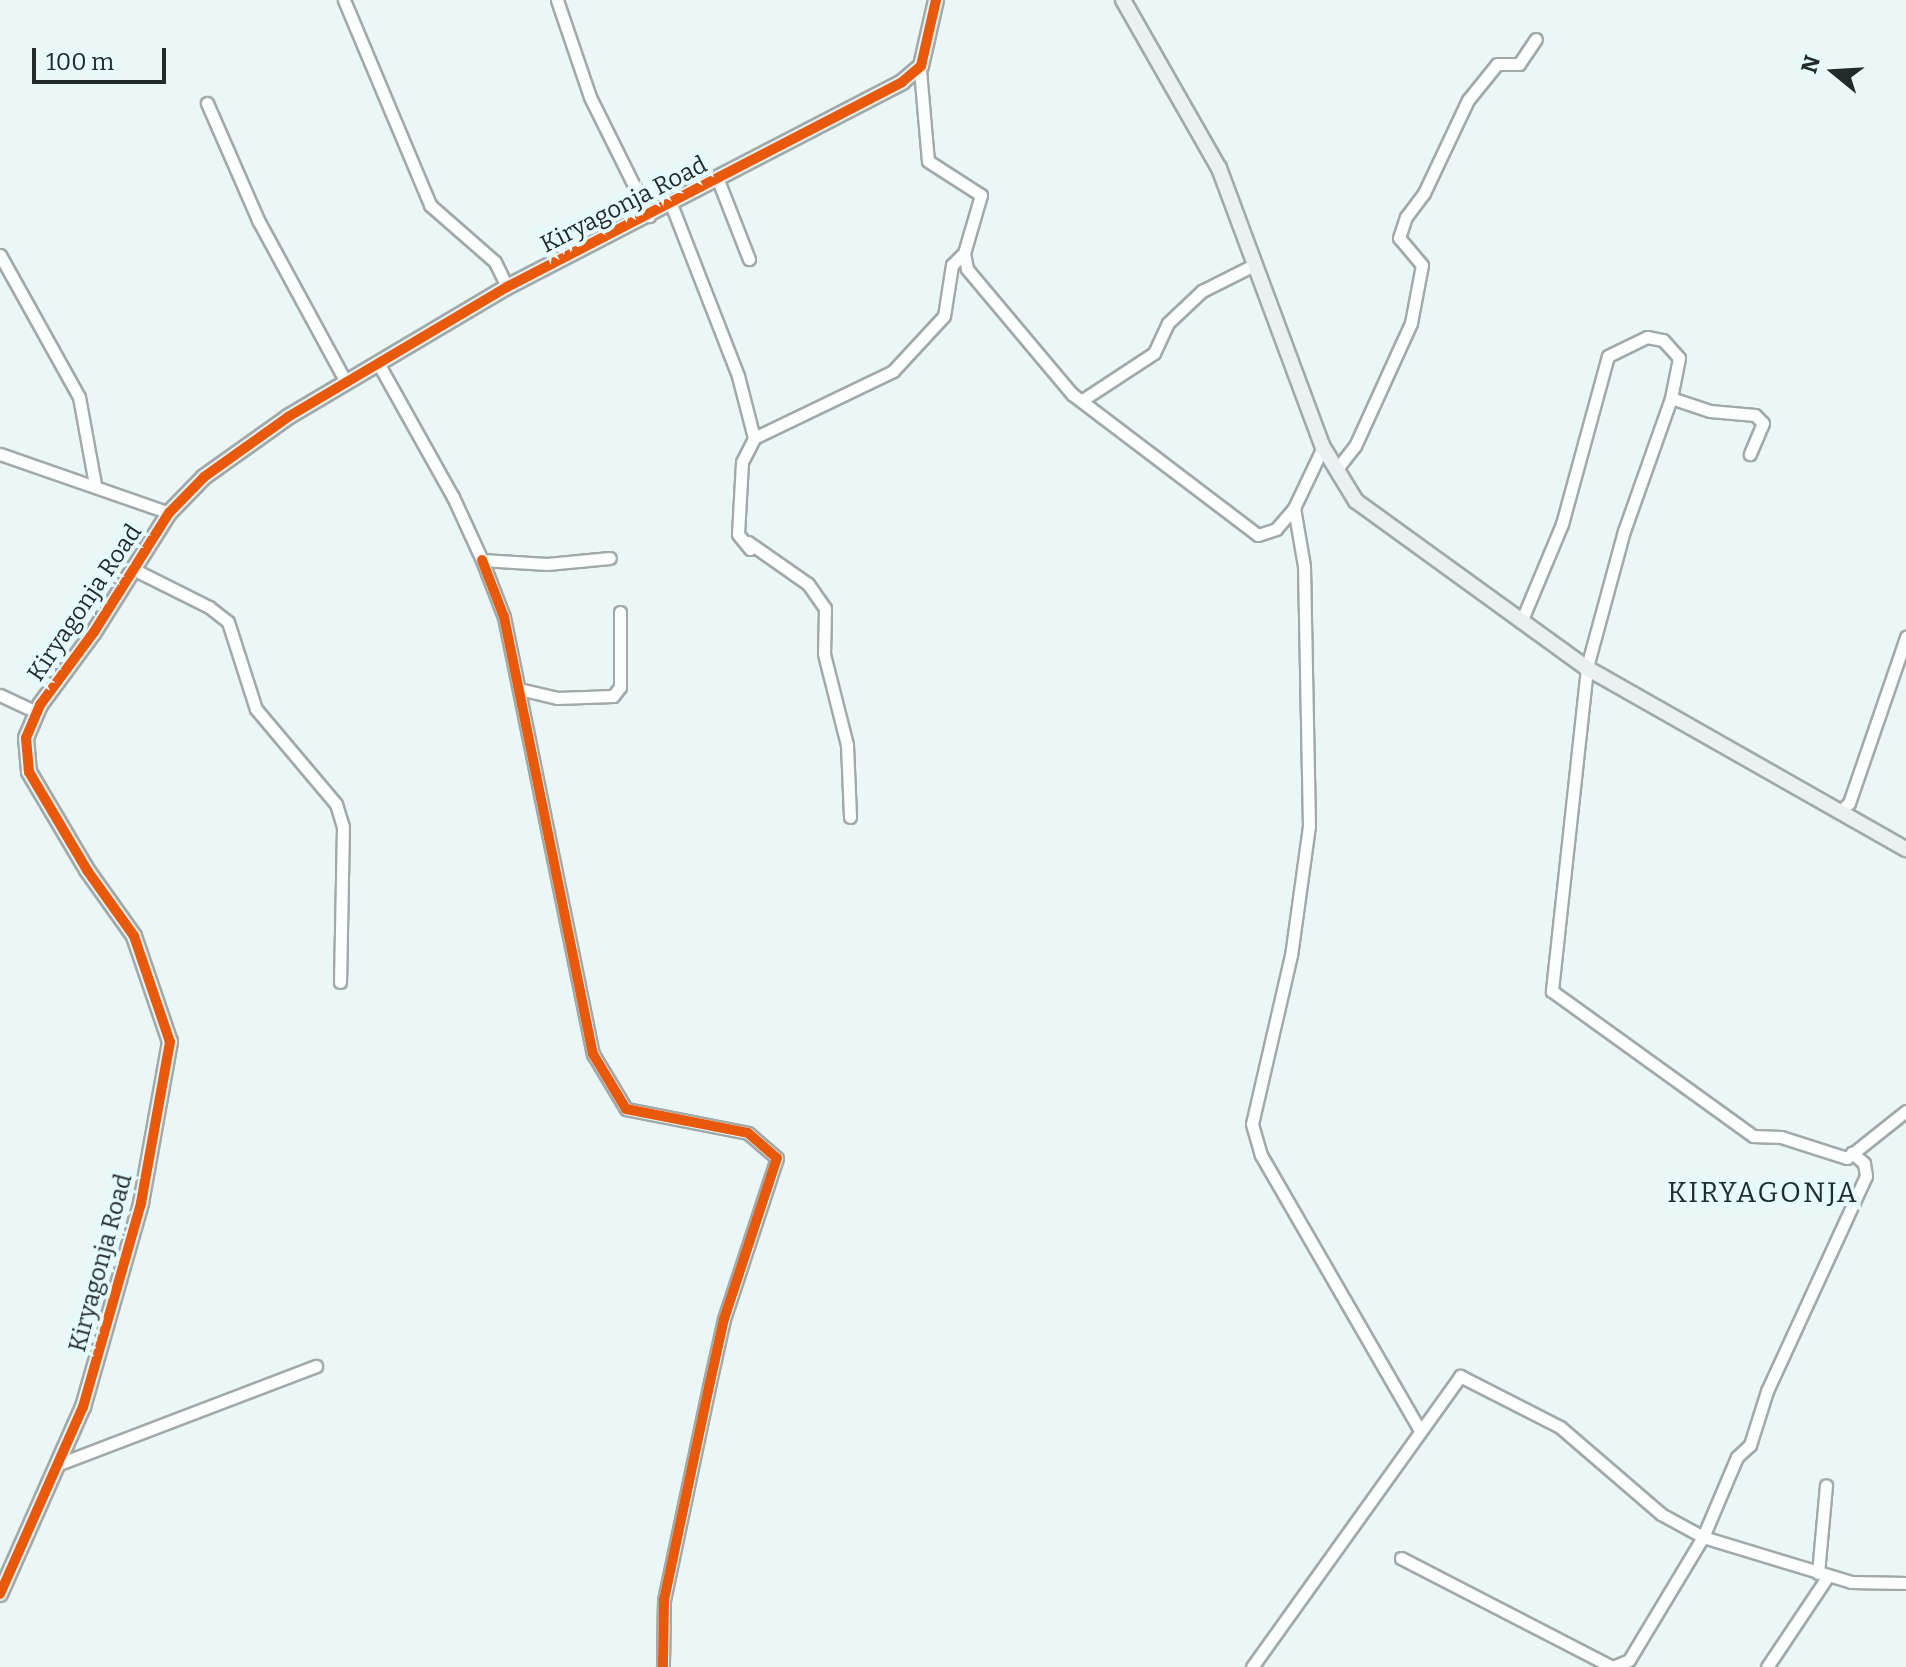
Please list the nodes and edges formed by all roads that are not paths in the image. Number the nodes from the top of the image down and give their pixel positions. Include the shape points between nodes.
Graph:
1 (344, 0) edge
2 (557, 0) edge
3 (936, 0) edge
4 (1123, 0) edge
5 (1536, 39) dead end
6 (920, 70) junction
7 (207, 103) dead end
8 (718, 180) junction
9 (671, 204) junction
10 (649, 216) junction
11 (964, 253) junction
12 (0, 255) edge
13 (749, 259) dead end
14 (1254, 265) junction
15 (507, 287) junction
16 (378, 363) junction
17 (346, 382) junction
18 (1671, 398) junction
19 (1084, 399) junction
20 (754, 438) junction
21 (1323, 447) junction
22 (0, 454) edge
23 (1750, 454) dead end
24 (1336, 470) junction
25 (95, 484) junction
26 (1294, 508) junction
27 (169, 513) junction
28 (738, 534) junction
29 (750, 549) dead end
30 (610, 558) dead end
31 (482, 560) junction
32 (135, 570) junction
33 (620, 612) dead end
34 (1521, 622) junction
35 (1906, 637) edge
36 (1587, 668) junction
37 (519, 689) junction
38 (0, 695) edge
39 (36, 712) junction
40 (1839, 812) junction
41 (850, 817) dead end
42 (1906, 849) edge
43 (340, 982) dead end
44 (1906, 1111) edge
45 (1852, 1153) junction
46 (316, 1366) dead end
47 (1419, 1429) junction
48 (62, 1463) junction
49 (1826, 1485) dead end
50 (1703, 1537) junction
51 (1401, 1558) dead end
52 (1823, 1574) junction
53 (1906, 1583) edge
54 (0, 1594) edge
55 (663, 1667) edge
56 (1252, 1667) edge
57 (1767, 1667) edge

1 - 15 street via 430,205 495,262
2 - 10 street via 590,97
3 - 6 street
4 - 14 street via 1219,168
5 - 24 street via 1519,64 1497,64 1468,100 1424,193 1406,217 1399,238 1422,265 1411,323 1355,446
6 - 8 street, Kiryagonja Road
6 - 11 street via 928,161 981,195
7 - 17 street via 258,220
8 - 9 street, Kiryagonja Road
8 - 13 street
9 - 10 street, Kiryagonja Road
9 - 20 street via 738,376
10 - 15 street, Kiryagonja Road
11 - 19 street via 967,269 1072,394
11 - 20 street via 952,265 944,316 893,371
12 - 25 street via 79,397
14 - 19 street via 1202,291 1168,323 1154,353
14 - 21 street
15 - 16 street, Kiryagonja Road
16 - 17 street, Kiryagonja Road
16 - 31 street
17 - 27 street, Kiryagonja Road via 227,460
18 - 23 street via 1710,411 1755,415 1763,423
18 - 34 street via 1679,358 1663,340 1647,337 1608,356 1562,524
18 - 36 street via 1624,531
19 - 26 street via 1249,530 1268,533
20 - 28 street via 742,462
21 - 24 street
21 - 26 street
22 - 25 street
24 - 34 street via 1356,501 1389,530
25 - 27 street
26 - 47 street via 1304,566 1309,826 1291,955 1252,1124 1261,1155
27 - 32 street, Kiryagonja Road
28 - 29 street
28 - 41 street via 808,584 825,608 824,654 847,745
30 - 31 street via 547,564
31 - 37 street via 502,607
32 - 39 street, Kiryagonja Road
32 - 43 street via 228,622 256,709 336,804 343,827
33 - 37 street via 620,687 613,696 557,698
34 - 36 street
35 - 40 street via 1849,803
36 - 40 street
36 - 45 street via 1552,991 1748,1133 1781,1137 1840,1158
37 - 55 street via 593,1054 626,1109 748,1133 777,1158 724,1319 664,1600
38 - 39 street
39 - 48 street, Kiryagonja Road via 25,752 29,772 47,809 134,936 170,1042 141,1203
40 - 42 street
44 - 45 street
45 - 50 street via 1864,1163 1866,1176 1767,1391 1750,1445 1737,1457
46 - 48 street
47 - 50 street via 1454,1379 1467,1378 1560,1427 1661,1514
47 - 56 street via 1352,1532
48 - 54 street, Kiryagonja Road
49 - 52 street
50 - 51 street via 1633,1656 1616,1667
50 - 52 street
52 - 53 street via 1871,1584
52 - 57 street

